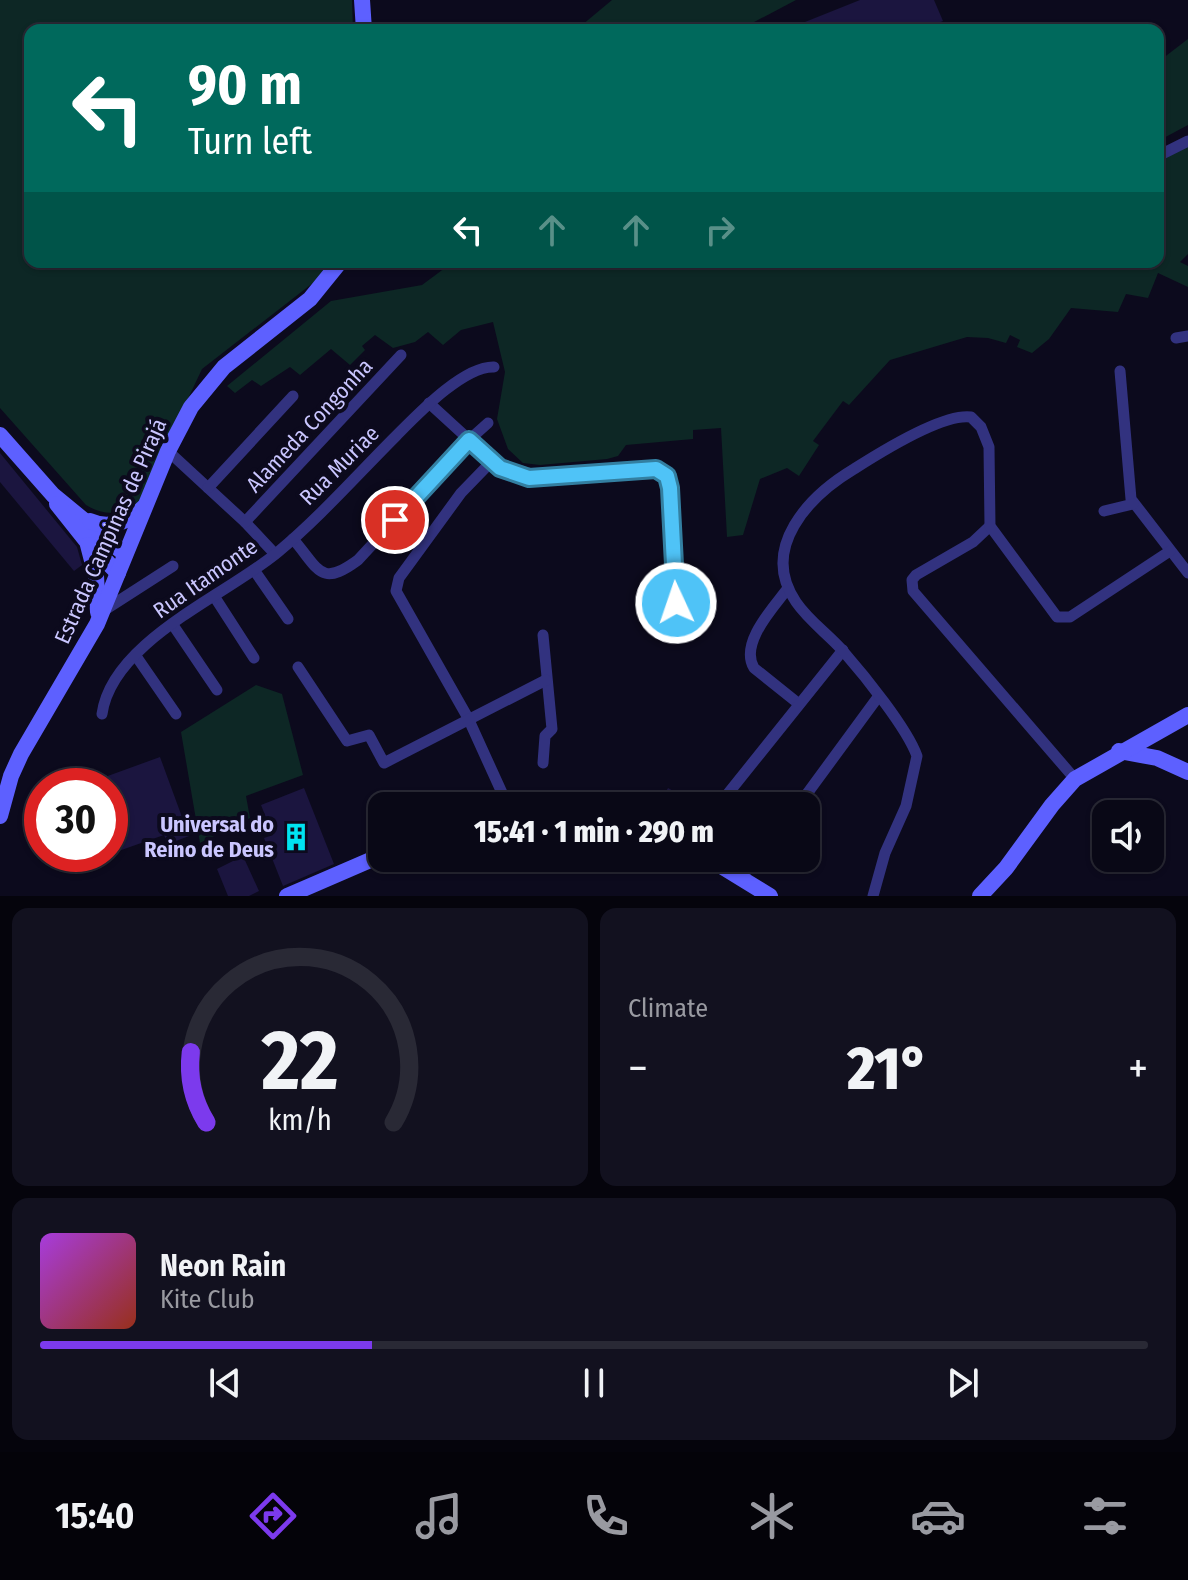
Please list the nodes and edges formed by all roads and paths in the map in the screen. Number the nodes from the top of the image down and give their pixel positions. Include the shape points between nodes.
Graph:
1 (362, 0) edge
2 (364, 24) edge
3 (1188, 141) edge
4 (1164, 153) edge
5 (335, 268) edge
6 (401, 355) dead end
7 (494, 367) dead end
8 (1120, 371) dead end
9 (293, 396) dead end
10 (429, 403) junction
11 (488, 423) dead end
12 (0, 435) edge
13 (469, 440) junction
14 (168, 451) junction
15 (492, 461) junction
16 (208, 488) junction
17 (53, 495) junction
18 (147, 503) junction
19 (1133, 504) junction
20 (1104, 511) dead end
21 (78, 514) junction
22 (245, 522) junction
23 (990, 526) junction
24 (293, 539) junction
25 (88, 543) junction
26 (1170, 551) junction
27 (125, 554) junction
28 (275, 554) junction
29 (173, 566) dead end
30 (254, 570) junction
31 (118, 573) junction
32 (1188, 573) edge
33 (788, 588) junction
34 (214, 596) junction
35 (100, 618) junction
36 (288, 619) dead end
37 (173, 625) junction
38 (678, 632) dead end
39 (543, 635) dead end
40 (843, 650) junction
41 (136, 656) junction
42 (254, 658) dead end
43 (298, 667) dead end
44 (546, 680) junction
45 (217, 690) dead end
46 (878, 697) junction
47 (799, 704) junction
48 (102, 714) dead end
49 (176, 714) dead end
50 (1188, 715) edge
51 (468, 718) junction
52 (1119, 751) junction
53 (543, 763) dead end
54 (1188, 772) edge
55 (1075, 779) junction
56 (502, 792) edge
57 (729, 792) edge
58 (808, 792) edge
59 (0, 816) edge
60 (368, 861) edge
61 (729, 872) edge
62 (746, 872) edge
63 (740, 879) junction
64 (287, 896) edge
65 (770, 896) edge
66 (873, 896) edge
67 (980, 896) edge

1 - 2 main road
3 - 4 street
5 - 14 main road, Estrada Campinas de Pirajá via 310,299 212,379
6 - 22 street, Alameda Congonha
7 - 10 street, Rua Muriae via 480,369
8 - 19 street
9 - 16 street
10 - 13 street
10 - 24 street, Rua Muriae
11 - 13 street
12 - 17 main road
13 - 15 street
13 - 24 street via 341,573 329,576 320,571
14 - 16 street, Rua Itamonte
14 - 18 main road, Estrada Campinas de Pirajá
15 - 38 street via 529,478 648,467 663,472 670,488
15 - 51 street via 461,493 399,578 398,597
16 - 22 street, Rua Itamonte
17 - 21 main road
17 - 25 main road
18 - 21 main road via 114,525
18 - 27 main road, Estrada Campinas de Pirajá
19 - 20 street
19 - 26 street
21 - 27 main road
22 - 28 street, Rua Itamonte
23 - 26 street via 1052,614 1062,619
23 - 33 street via 985,436 971,417 955,417 856,468 810,501 789,534 783,559
23 - 55 street via 916,575 913,591
24 - 28 street, Rua Muriae
25 - 31 main road
25 - 35 main road
26 - 32 street
27 - 31 main road, Estrada Campinas de Pirajá
28 - 30 street, Rua Itamonte
29 - 35 street
30 - 34 street, Rua Itamonte
30 - 36 street
31 - 35 main road, Estrada Campinas de Pirajá
33 - 40 street via 816,626
33 - 47 street via 764,618 751,662
34 - 37 street, Rua Itamonte
34 - 42 street
35 - 59 main road, Estrada Campinas de Pirajá via 21,754
37 - 41 street, Rua Itamonte
37 - 45 street
39 - 44 street
40 - 46 street
40 - 47 street
41 - 48 street, Rua Itamonte via 113,682
41 - 49 street
43 - 51 street via 347,741 369,735 384,763
44 - 51 street
44 - 53 street via 552,729 545,736
46 - 58 street
46 - 66 street via 917,756 906,806
47 - 57 street
50 - 52 main road
51 - 56 street
52 - 54 main road via 1157,758
52 - 55 main road
55 - 67 main road
60 - 64 main road
61 - 63 main road
62 - 63 street
63 - 65 main road

